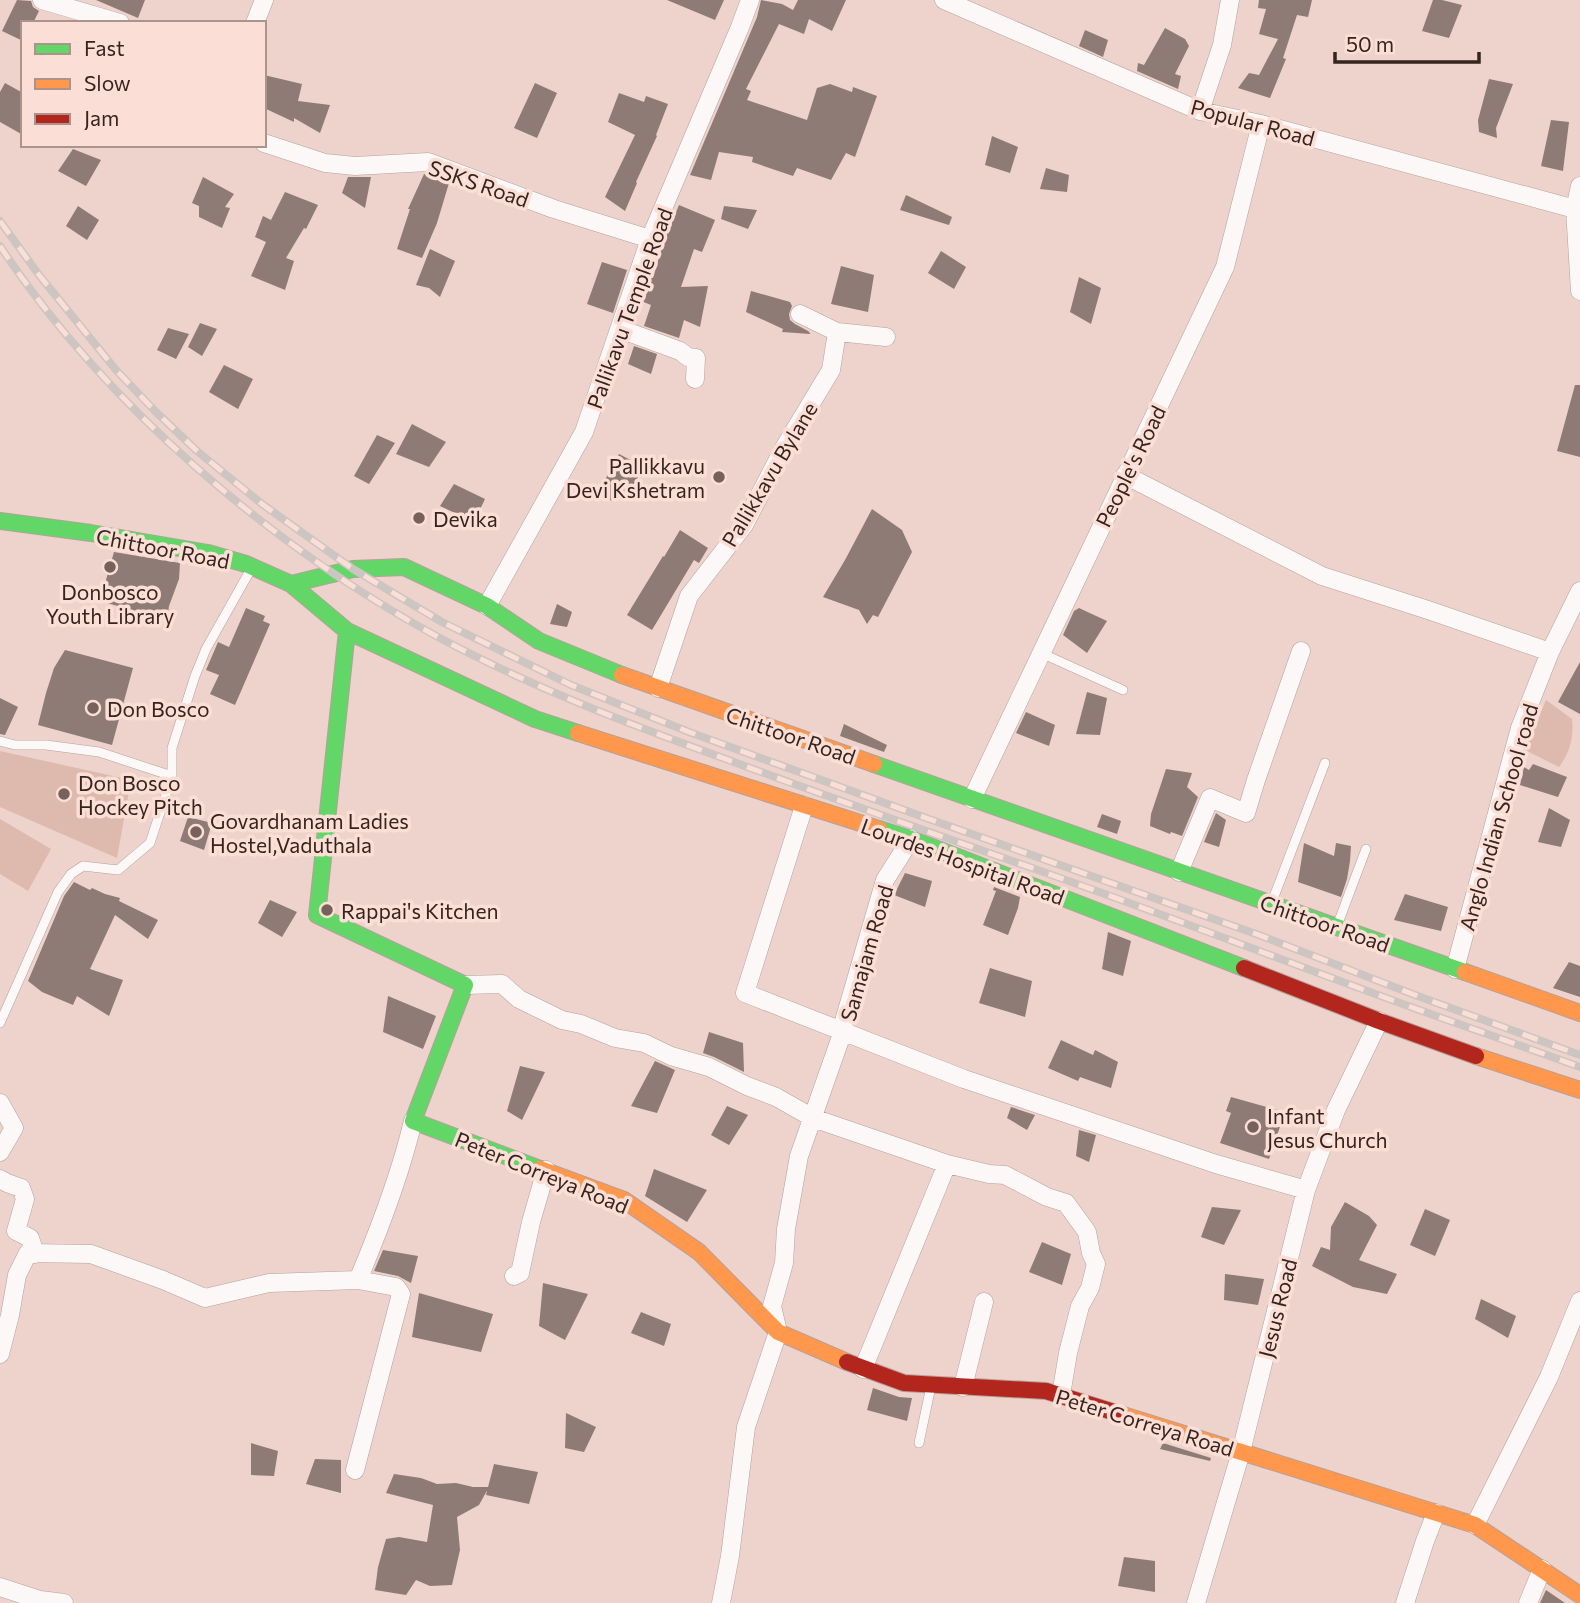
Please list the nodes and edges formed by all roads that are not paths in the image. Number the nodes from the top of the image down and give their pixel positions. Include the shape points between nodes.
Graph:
1 (43, 0) edge
2 (264, 0) edge
3 (750, 0) edge
4 (944, 0) edge
5 (1230, 0) edge
6 (113, 21) edge
7 (256, 21) edge
8 (1200, 111) junction
9 (1261, 124) junction
10 (266, 144) edge
11 (1580, 186) edge
12 (1575, 209) junction
13 (650, 239) junction
14 (1580, 291) edge
15 (800, 314) dead end
16 (621, 329) junction
17 (837, 332) junction
18 (886, 337) dead end
19 (695, 379) dead end
20 (1125, 475) junction
21 (0, 521) edge
22 (252, 567) junction
23 (291, 584) junction
24 (1580, 591) edge
25 (486, 606) junction
26 (347, 631) junction
27 (1301, 651) dead end
28 (1550, 652) junction
29 (1041, 653) junction
30 (658, 688) junction
31 (1123, 690) dead end
32 (0, 741) edge
33 (1325, 763) dead end
34 (172, 776) junction
35 (972, 799) junction
36 (804, 806) junction
37 (911, 839) junction
38 (1366, 849) dead end
39 (1180, 872) junction
40 (1271, 904) junction
41 (1337, 927) junction
42 (1455, 969) junction
43 (465, 985) junction
44 (1580, 1013) edge
45 (1380, 1021) junction
46 (0, 1023) edge
47 (844, 1031) junction
48 (1580, 1090) edge
49 (0, 1103) edge
50 (813, 1118) junction
51 (413, 1121) junction
52 (0, 1152) edge
53 (947, 1164) junction
54 (546, 1170) junction
55 (0, 1179) edge
56 (1307, 1190) junction
57 (35, 1254) junction
58 (514, 1276) dead end
59 (358, 1280) junction
60 (1580, 1301) edge
61 (984, 1302) dead end
62 (778, 1332) junction
63 (0, 1354) edge
64 (863, 1369) junction
65 (931, 1385) junction
66 (963, 1387) junction
67 (1061, 1395) junction
68 (919, 1443) dead end
69 (1241, 1451) junction
70 (355, 1471) dead end
71 (1436, 1513) junction
72 (1475, 1525) junction
73 (1542, 1569) junction
74 (0, 1587) edge
75 (1580, 1595) edge
76 (39, 1602) edge
77 (64, 1603) edge
78 (721, 1603) edge
79 (1196, 1603) edge
80 (1405, 1603) edge
81 (1528, 1603) edge

1 - 6 street
2 - 7 street
3 - 13 street, Pallikavu Temple Road
4 - 8 street, Popular Road
5 - 8 street via 1222,45
8 - 9 street, Popular Road
9 - 12 street, Popular Road
9 - 20 street, People's Road via 1225,267
10 - 13 street, SSKS Road via 325,163 428,162
11 - 12 street
12 - 14 street
13 - 16 street, Pallikavu Temple Road
15 - 17 street
16 - 19 street via 696,358
16 - 25 street, Pallikavu Temple Road via 584,432
17 - 18 street
17 - 30 street, Pallikkavu Bylane via 831,370 744,525 689,596
20 - 28 street via 1322,576
20 - 29 street, People's Road
21 - 22 street, Chittoor Road via 208,553
22 - 23 street, Chittoor Road
22 - 34 lane via 195,676 172,748
23 - 25 street, Chittoor Road via 353,569 404,567
23 - 26 street
24 - 28 street, Anglo Indian School road
25 - 30 street, Chittoor Road via 539,641
26 - 36 street, Lourdes Hospital Road via 535,719
26 - 43 street via 317,915
27 - 39 street via 1246,813 1210,798
28 - 42 street, Anglo Indian School road via 1520,728
29 - 31 lane
29 - 35 street, People's Road
30 - 35 street, Chittoor Road
32 - 34 lane via 99,752
33 - 40 lane
34 - 46 lane via 149,843 118,870 83,866 58,892
35 - 39 street, Chittoor Road
36 - 37 street, Lourdes Hospital Road
36 - 47 street via 745,993
37 - 45 street, Lourdes Hospital Road
37 - 47 street, Samajam Road via 885,880
38 - 41 lane
39 - 40 street, Chittoor Road
40 - 41 street, Chittoor Road
41 - 42 street, Chittoor Road
42 - 44 street, Chittoor Road
43 - 50 street via 502,984 519,999 562,1020 709,1067
43 - 51 street
45 - 48 street, Lourdes Hospital Road
45 - 56 street, Jesus Road via 1336,1110
47 - 50 street, Samajam Road
47 - 56 street via 976,1083
49 - 52 street via 14,1128
50 - 53 street
50 - 62 street, Samajam Road via 799,1156 784,1263 772,1306
51 - 54 street, Peter Correya Road
51 - 59 street via 391,1197
53 - 64 street
53 - 67 street via 1005,1175 1066,1203 1087,1232 1096,1264 1080,1306
54 - 58 street via 520,1273
54 - 62 street, Peter Correya Road via 624,1200 689,1245
55 - 57 street via 21,1188 25,1199 16,1231 30,1238
56 - 69 street, Jesus Road
57 - 59 street via 90,1254 205,1298 269,1283
57 - 63 street via 28,1253 17,1275
59 - 70 street via 396,1287 401,1294
60 - 72 street via 1549,1377
61 - 66 street
62 - 64 street, Peter Correya Road
62 - 78 street via 746,1427
64 - 65 street, Peter Correya Road via 904,1383
65 - 66 street, Peter Correya Road
65 - 68 lane
66 - 67 street, Peter Correya Road
67 - 69 street, Peter Correya Road
69 - 71 street, Peter Correya Road
69 - 79 street, Jesus Road
71 - 72 street, Peter Correya Road
71 - 80 street
72 - 73 street, Peter Correya Road
73 - 75 street, Peter Correya Road
73 - 81 street
74 - 76 street
76 - 77 street

